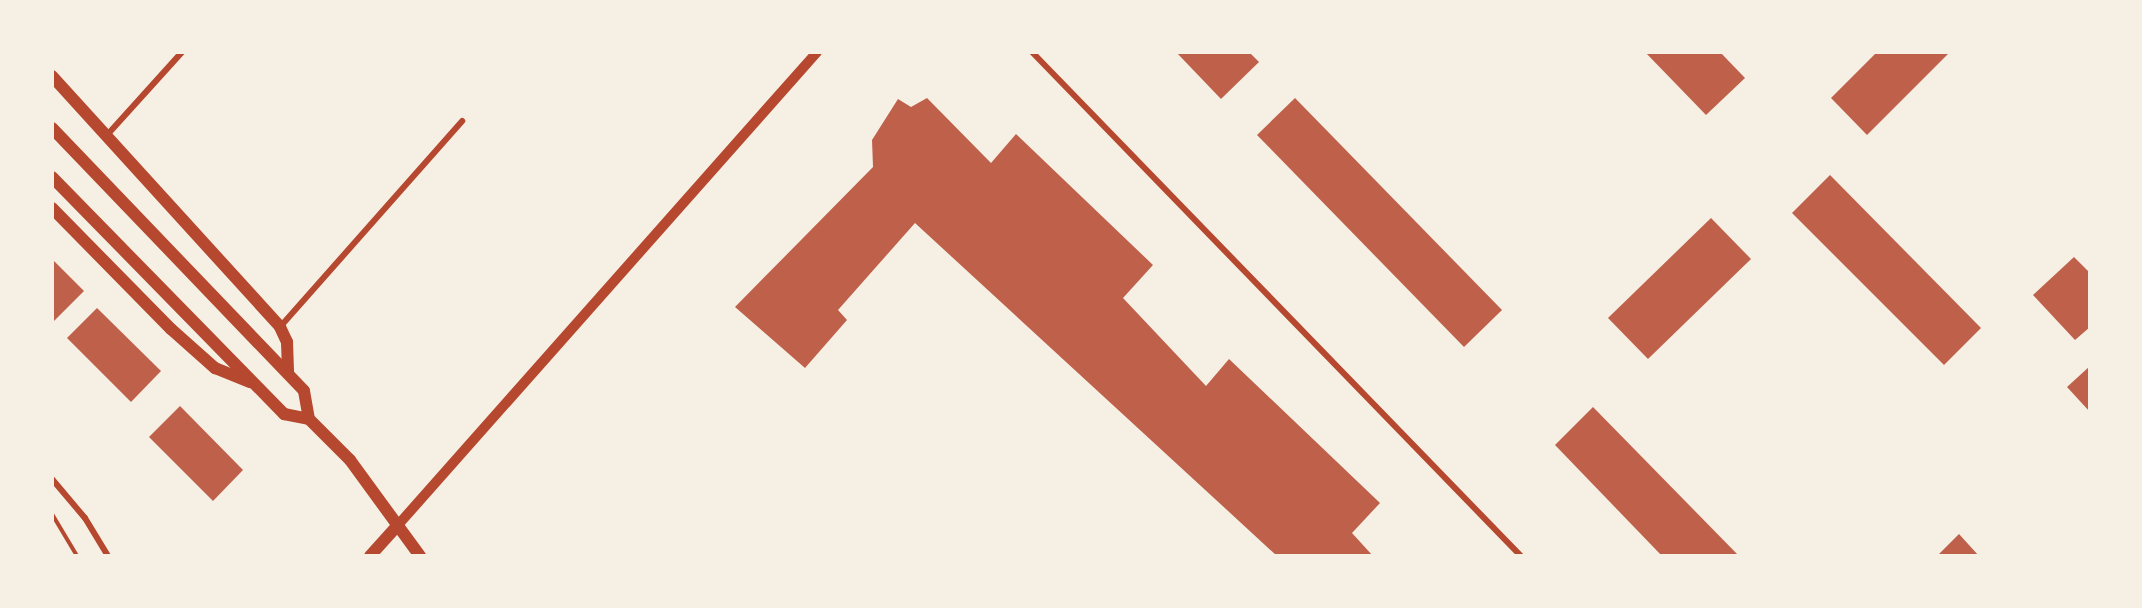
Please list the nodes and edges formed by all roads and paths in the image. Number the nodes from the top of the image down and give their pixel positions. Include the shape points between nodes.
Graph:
1 (182, 52) edge
2 (817, 52) edge
3 (1032, 52) edge
4 (52, 76) edge
5 (462, 121) dead end
6 (52, 128) edge
7 (108, 134) junction
8 (52, 177) edge
9 (52, 208) edge
10 (280, 327) junction
11 (288, 374) junction
12 (254, 383) junction
13 (309, 419) junction
14 (52, 480) edge
15 (52, 514) edge
16 (398, 525) junction
17 (77, 555) edge
18 (108, 555) edge
19 (370, 555) edge
20 (420, 555) edge
21 (1521, 555) edge

1 - 7 street
2 - 16 street
3 - 21 street
4 - 7 main road
5 - 10 street
6 - 11 main road
7 - 10 main road
8 - 12 main road
9 - 12 main road via 215,368
10 - 11 main road via 287,342
11 - 13 main road via 304,391
12 - 13 main road via 284,414
13 - 16 main road via 350,460
14 - 18 street via 85,518
15 - 17 path
16 - 19 main road
16 - 20 main road

